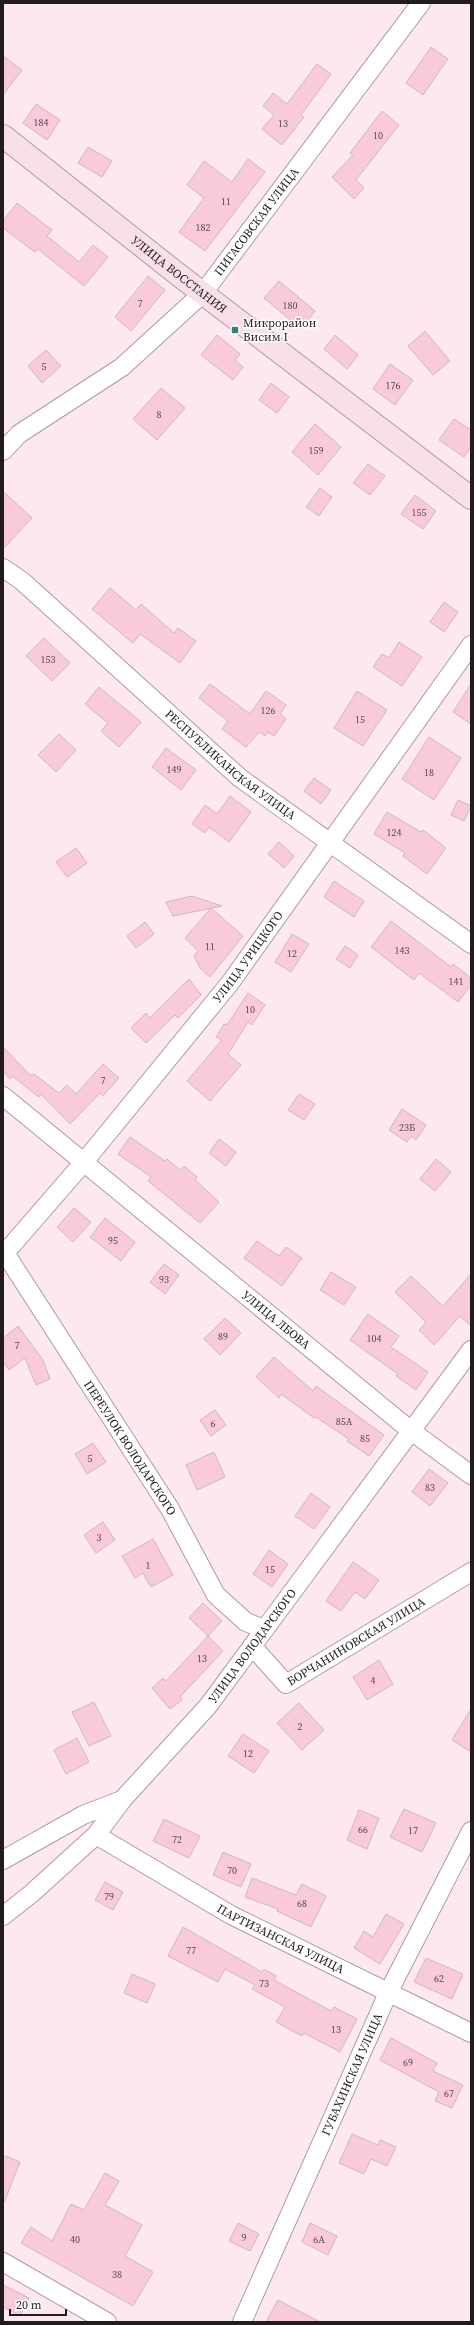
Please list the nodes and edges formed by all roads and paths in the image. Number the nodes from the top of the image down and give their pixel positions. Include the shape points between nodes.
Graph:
1 (421, 3) edge
2 (3, 136) edge
3 (203, 293) junction
4 (3, 451) edge
5 (471, 498) edge
6 (3, 568) edge
7 (471, 645) edge
8 (331, 842) junction
9 (471, 944) edge
10 (3, 1096) edge
11 (84, 1162) junction
12 (4, 1253) joint
13 (471, 1350) edge
14 (410, 1430) junction
15 (471, 1475) edge
16 (471, 1572) edge
17 (264, 1629) junction
18 (252, 1646) junction
19 (123, 1799) junction
20 (471, 1831) edge
21 (96, 1835) junction
22 (3, 1860) edge
23 (3, 1916) edge
24 (389, 1991) junction
25 (471, 2033) edge
26 (3, 2262) edge
27 (107, 2322) edge
28 (242, 2322) edge

1 - 3 street, ПИГАСОВСКАЯ УЛИЦА
2 - 3 street, УЛИЦА ВОССТАНИЯ
3 - 4 street, ПИГАСОВСКАЯ УЛИЦА via 122,367 19,434
3 - 5 street, УЛИЦА ВОССТАНИЯ
6 - 8 street, РЕСПУБЛИКАНСКАЯ УЛИЦА via 22,581 240,778
7 - 8 street, УЛИЦА УРИЦКОГО
8 - 9 street, РЕСПУБЛИКАНСКАЯ УЛИЦА
8 - 11 street, УЛИЦА УРИЦКОГО via 230,983
10 - 11 street, УЛИЦА ЛБОВА
11 - 12 street, УЛИЦА УРИЦКОГО
11 - 14 street, УЛИЦА ЛБОВА
12 - 17 street, ПЕРЕУЛОК ВОЛОДАРСКОГО via 170,1509 216,1595 246,1622
13 - 14 street, УЛИЦА ВОЛОДАРСКОГО
14 - 15 street, УЛИЦА ЛБОВА
14 - 17 street, УЛИЦА ВОЛОДАРСКОГО
16 - 18 street, БОРЧАНИНОВСКАЯ УЛИЦА via 286,1684
17 - 18 street, УЛИЦА ВОЛОДАРСКОГО
18 - 19 street, УЛИЦА ВОЛОДАРСКОГО via 208,1706
19 - 21 street, УЛИЦА ВОЛОДАРСКОГО
19 - 22 street via 83,1814
20 - 24 street, ГУБАХИНСКАЯ УЛИЦА
21 - 23 street, УЛИЦА ВОЛОДАРСКОГО
21 - 24 street, ПАРТИЗАНСКАЯ УЛИЦА via 230,1914
24 - 25 street, ПАРТИЗАНСКАЯ УЛИЦА
24 - 28 street, ГУБАХИНСКАЯ УЛИЦА
26 - 27 street

